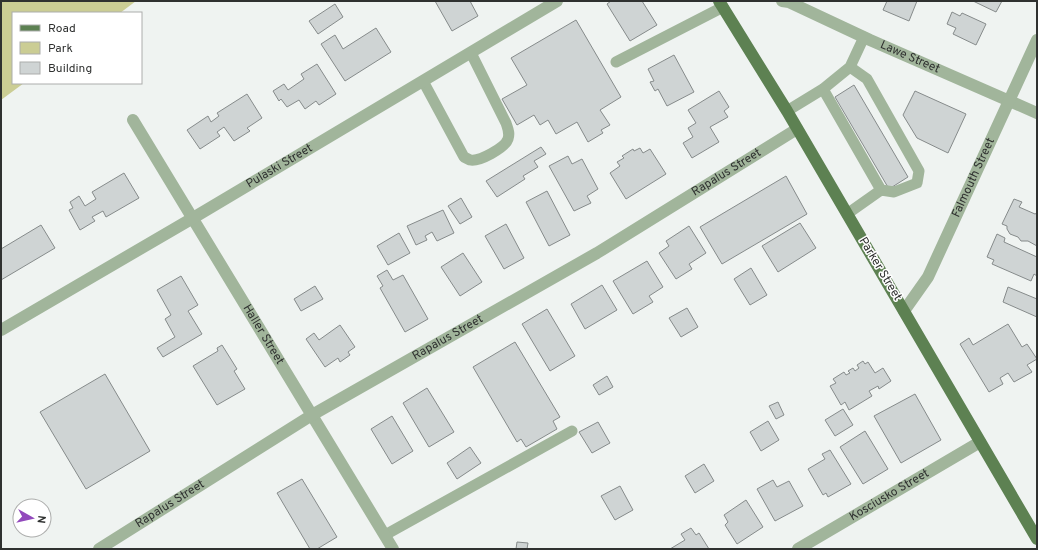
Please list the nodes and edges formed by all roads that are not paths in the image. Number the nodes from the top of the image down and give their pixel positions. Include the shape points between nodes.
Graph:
1 (557, 1) edge
2 (782, 1) edge
3 (721, 4) edge
4 (864, 37) junction
5 (1037, 40) edge
6 (471, 53) junction
7 (616, 62) dead end
8 (850, 67) junction
9 (423, 81) junction
10 (823, 89) junction
11 (1010, 101) junction
12 (787, 111) junction
13 (1037, 113) edge
14 (133, 120) dead end
15 (797, 129) junction
16 (881, 190) junction
17 (847, 214) junction
18 (193, 218) junction
19 (904, 311) junction
20 (1, 330) edge
21 (312, 415) junction
22 (572, 431) dead end
23 (980, 442) junction
24 (385, 535) junction
25 (1037, 539) edge
26 (99, 549) edge
27 (393, 549) edge
28 (798, 549) edge

1 - 6 street, Pulaski Street
2 - 4 street, Lawe Street
3 - 7 lane
3 - 12 main road, Parker Street
4 - 8 lane
4 - 11 street, Lawe Street
5 - 11 street, Falmouth Street
6 - 9 street, Pulaski Street
6 - 9 lane via 506,123 509,132 508,140 503,147 480,159 470,160 464,157
8 - 10 lane
8 - 16 lane via 867,79 919,171 916,183 894,192
9 - 18 street, Pulaski Street
10 - 12 lane
10 - 16 lane
11 - 13 street, Lawe Street
11 - 19 street, Falmouth Street via 928,277
12 - 15 main road, Parker Street
14 - 18 street, Haller Street
15 - 17 main road, Parker Street
15 - 21 street, Rapalus Street via 597,253
16 - 17 lane
17 - 19 main road, Parker Street
18 - 20 street, Pulaski Street
18 - 21 street, Haller Street
19 - 23 main road, Parker Street
21 - 24 street, Haller Street
21 - 26 street, Rapalus Street
22 - 24 lane
23 - 25 main road, Parker Street
23 - 28 street, Kosciusko Street
24 - 27 street, Haller Street

